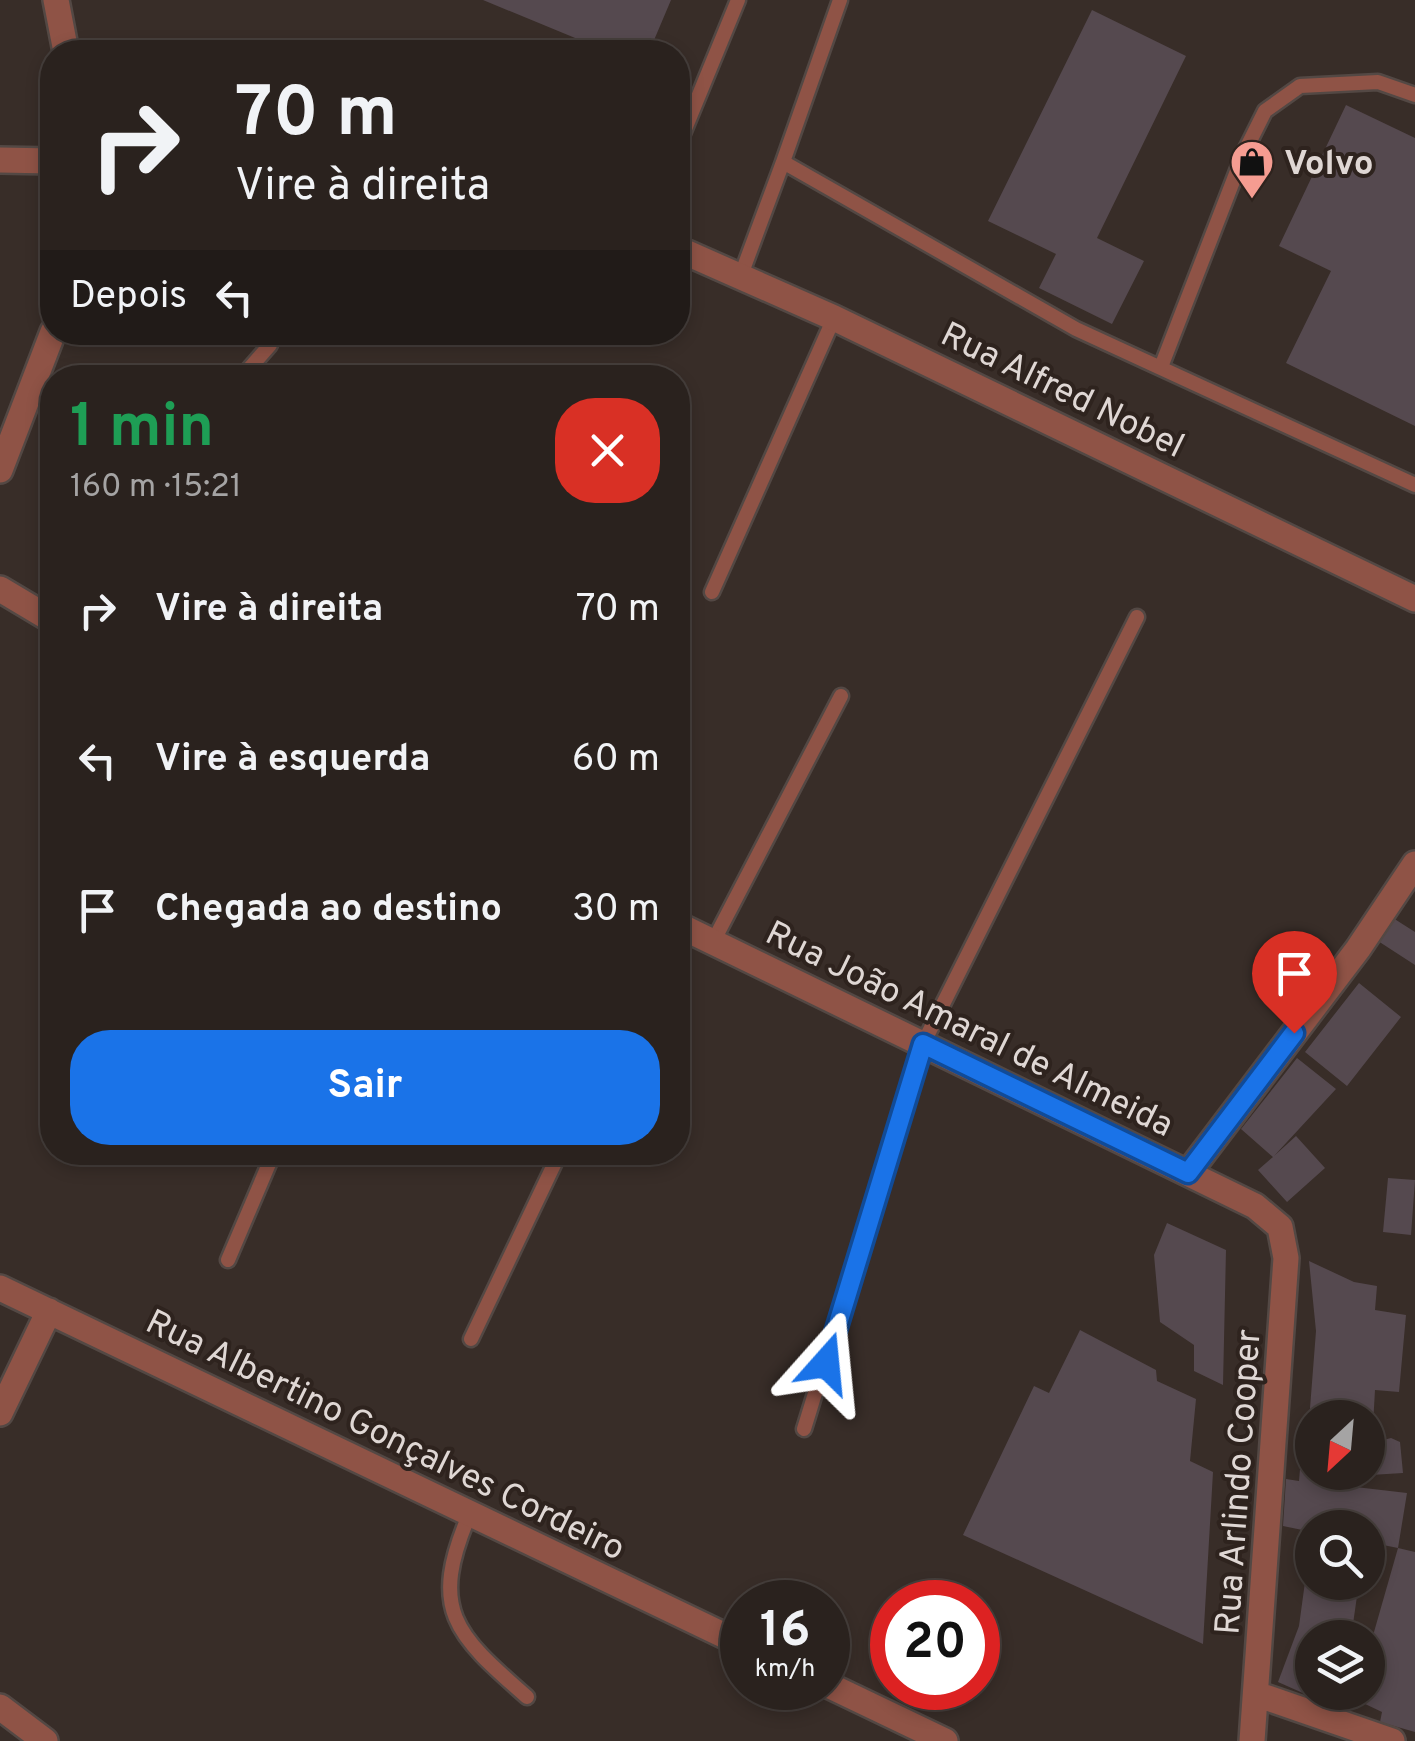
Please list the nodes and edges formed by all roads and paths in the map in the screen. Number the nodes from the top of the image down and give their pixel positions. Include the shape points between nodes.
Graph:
1 (56, 0) edge
2 (738, 0) edge
3 (840, 0) edge
4 (64, 40) edge
5 (1415, 96) edge
6 (690, 117) edge
7 (0, 160) edge
8 (40, 162) edge
9 (783, 162) junction
10 (690, 253) edge
11 (742, 275) junction
12 (834, 318) junction
13 (270, 345) dead end
14 (252, 365) edge
15 (40, 366) edge
16 (1161, 367) junction
17 (0, 470) edge
18 (1415, 484) edge
19 (0, 590) edge
20 (712, 592) dead end
21 (1415, 598) edge
22 (40, 613) edge
23 (1137, 616) dead end
24 (841, 696) dead end
25 (1415, 864) edge
26 (690, 931) edge
27 (713, 942) junction
28 (923, 1044) junction
29 (268, 1165) edge
30 (554, 1165) edge
31 (1188, 1173) junction
32 (1280, 1228) joint
33 (228, 1260) dead end
34 (0, 1288) edge
35 (49, 1311) junction
36 (471, 1339) dead end
37 (0, 1413) edge
38 (804, 1429) dead end
39 (470, 1513) junction
40 (720, 1633) edge
41 (1259, 1694) junction
42 (850, 1696) edge
43 (527, 1697) dead end
44 (0, 1707) edge
45 (44, 1741) edge
46 (944, 1741) edge
47 (1252, 1741) edge
48 (1392, 1741) edge

1 - 4 street
2 - 6 lane
3 - 9 lane
5 - 16 lane via 1378,82 1300,86 1265,110
7 - 8 street
9 - 11 lane
9 - 16 lane via 1076,329
10 - 11 street, Rua Alfred Nobel
11 - 12 street, Rua Alfred Nobel
12 - 20 lane
12 - 21 street, Rua Alfred Nobel
13 - 14 lane
15 - 17 street
16 - 18 lane
19 - 22 street
23 - 28 lane
24 - 27 lane
25 - 31 street
26 - 27 street, Rua João Amaral de Almeida
27 - 28 street, Rua João Amaral de Almeida
28 - 31 street, Rua João Amaral de Almeida
28 - 38 lane
29 - 33 lane
30 - 36 lane
31 - 32 street, Rua João Amaral de Almeida via 1254,1206
32 - 41 street, Rua Arlindo Cooper via 1286,1258
34 - 35 street, Rua Albertino Gonçalves Cordeiro
35 - 37 street
35 - 39 street, Rua Albertino Gonçalves Cordeiro
39 - 40 street, Rua Albertino Gonçalves Cordeiro
39 - 43 lane via 452,1556 458,1630
41 - 47 street, Rua Arlindo Cooper
41 - 48 street
42 - 46 street
44 - 45 street

